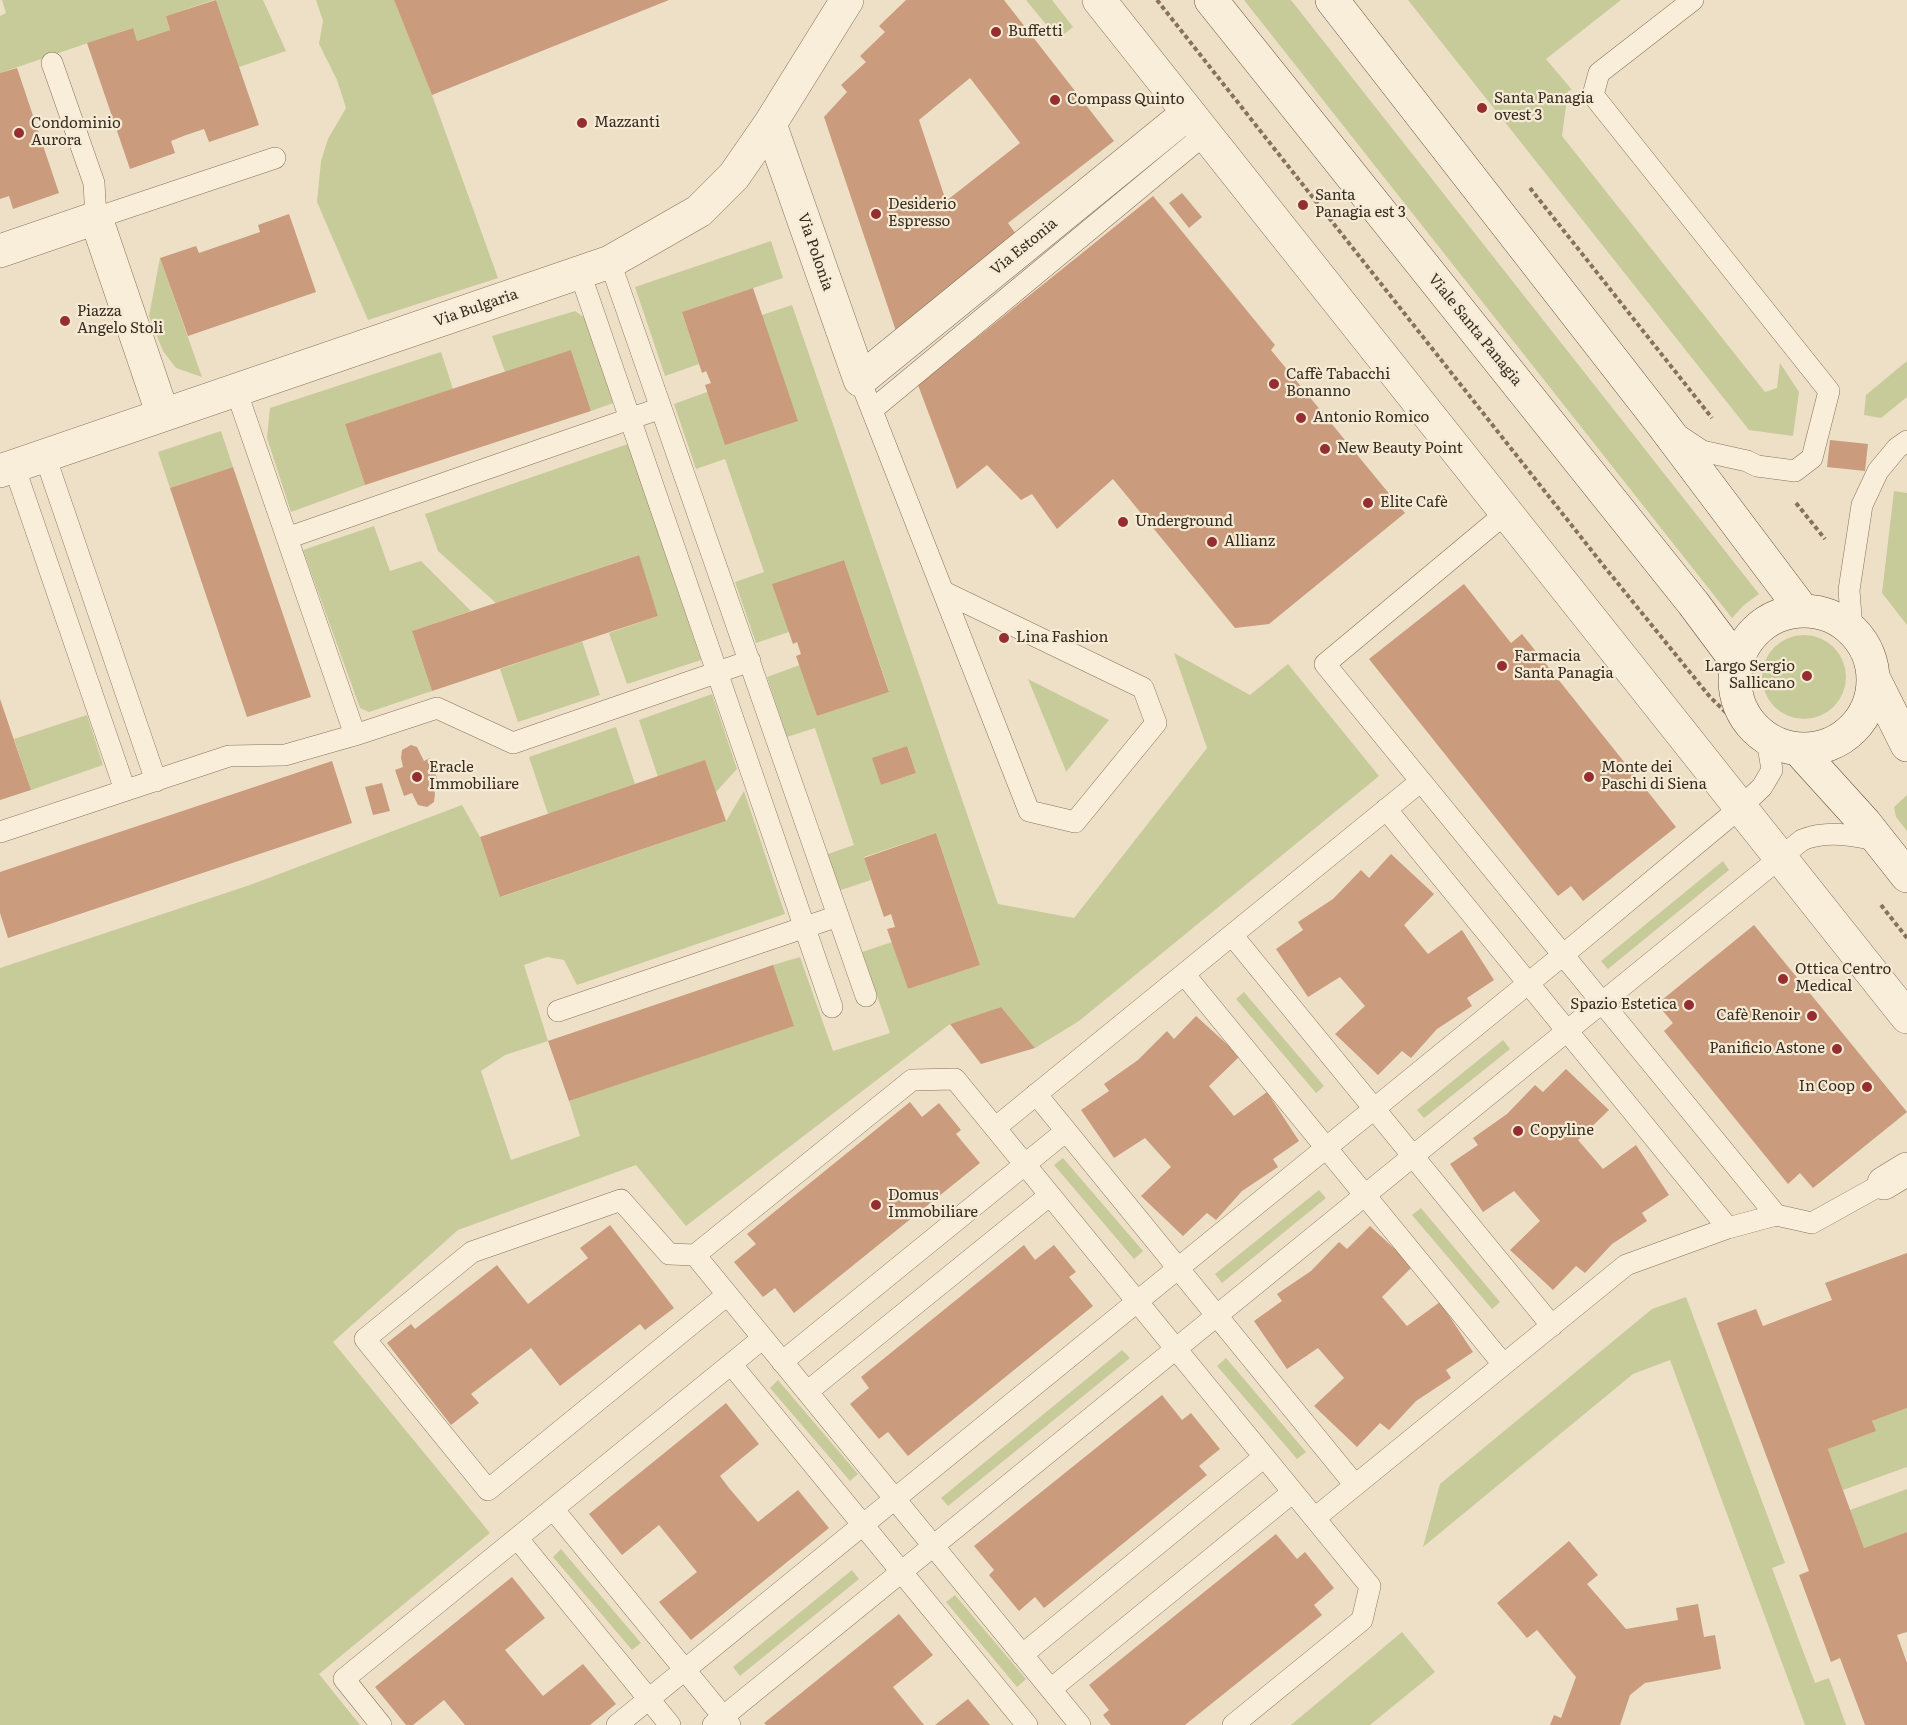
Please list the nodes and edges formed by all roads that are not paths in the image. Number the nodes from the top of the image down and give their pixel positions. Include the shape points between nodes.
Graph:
1 (847, 0) edge
2 (1099, 0) edge
3 (1210, 0) edge
4 (1332, 0) edge
5 (1693, 0) edge
6 (52, 63) dead end
7 (770, 124) junction
8 (1196, 124) junction
9 (275, 158) dead end
10 (96, 219) junction
11 (0, 251) edge
12 (595, 267) junction
13 (860, 380) junction
14 (236, 390) junction
15 (661, 408) junction
16 (872, 410) junction
17 (163, 415) junction
18 (631, 419) junction
19 (1663, 425) junction
20 (1907, 441) edge
21 (45, 456) junction
22 (7, 468) edge
23 (1506, 513) junction
24 (287, 538) junction
25 (944, 592) junction
26 (1803, 610) junction
27 (1852, 630) junction
28 (750, 660) junction
29 (1737, 662) junction
30 (717, 672) junction
31 (1874, 677) junction
32 (355, 735) junction
33 (1767, 739) junction
34 (1907, 745) edge
35 (1798, 749) junction
36 (156, 781) junction
37 (1421, 781) junction
38 (125, 790) junction
39 (1741, 807) junction
40 (1386, 809) junction
41 (0, 832) edge
42 (1879, 841) junction
43 (1781, 857) junction
44 (1907, 876) edge
45 (838, 916) junction
46 (804, 928) junction
47 (1232, 935) junction
48 (1563, 955) junction
49 (1184, 974) junction
50 (1528, 984) junction
51 (866, 996) dead end
52 (1602, 1002) junction
53 (832, 1007) dead end
54 (558, 1011) dead end
55 (1907, 1017) edge
56 (1567, 1031) junction
57 (1036, 1094) junction
58 (1375, 1109) junction
59 (995, 1128) junction
60 (1066, 1131) junction
61 (1326, 1148) junction
62 (1413, 1156) junction
63 (1025, 1165) junction
64 (1895, 1176) edge
65 (1050, 1195) junction
66 (1365, 1195) junction
67 (1776, 1215) junction
68 (1728, 1228) junction
69 (695, 1255) junction
70 (1178, 1268) junction
71 (727, 1295) junction
72 (1137, 1302) junction
73 (1217, 1315) junction
74 (1552, 1326) junction
75 (763, 1338) junction
76 (1175, 1348) junction
77 (782, 1362) junction
78 (731, 1364) junction
79 (1503, 1364) junction
80 (807, 1392) junction
81 (1264, 1457) junction
82 (1355, 1485) junction
83 (1293, 1492) junction
84 (895, 1499) junction
85 (553, 1509) junction
86 (1315, 1518) junction
87 (863, 1525) junction
88 (517, 1538) junction
89 (933, 1546) junction
90 (901, 1572) junction
91 (1022, 1655) junction
92 (685, 1670) junction
93 (1051, 1689) junction
94 (649, 1699) junction
95 (722, 1722) edge
96 (381, 1725) edge
97 (617, 1725) edge
98 (670, 1725) edge
99 (1027, 1725) edge
100 (1080, 1725) edge
101 (1233, 1725) edge

1 - 7 street, Via Bulgaria
2 - 8 street
3 - 29 street, Viale Santa Panagia
4 - 19 street
5 - 19 lane via 1599,73 1593,95 1829,391 1812,458 1795,471 1757,466 1702,451
6 - 10 lane via 94,183
7 - 12 street, Via Bulgaria via 734,176 699,211
7 - 13 street, Via Polonia
8 - 13 street, Via Estonia
8 - 16 lane
8 - 23 street
9 - 10 lane
10 - 11 street
10 - 17 street
12 - 14 street, Via Bulgaria
12 - 15 lane
12 - 18 lane
13 - 16 lane
14 - 17 street, Via Bulgaria
14 - 24 lane
15 - 18 lane
15 - 28 lane
16 - 25 lane
17 - 21 street, Via Bulgaria
18 - 24 lane
18 - 30 lane
19 - 26 street
20 - 27 lane via 1878,471 1862,505 1849,590
21 - 22 street, Via Bulgaria
21 - 36 lane
22 - 38 lane
23 - 37 lane via 1325,663
23 - 39 street
24 - 32 lane
25 - 25 lane via 1029,811 1076,822 1156,723 1143,688
26 - 27 street via 1829,616
26 - 29 street via 1768,620 1754,631
27 - 31 street via 1867,651
28 - 30 lane
28 - 45 lane
29 - 33 street via 1736,697 1743,714
30 - 32 lane via 513,743 437,708
30 - 46 lane
31 - 34 street
31 - 35 street via 1864,715 1852,730 1827,745
32 - 36 lane via 285,755 229,756
33 - 35 street
33 - 39 lane via 1772,770 1762,787
35 - 42 street
36 - 38 lane
37 - 40 lane
37 - 48 lane
38 - 41 lane
39 - 43 street
39 - 48 lane
40 - 47 lane
40 - 50 lane
42 - 43 lane via 1850,835 1815,835
42 - 44 street
43 - 52 lane
43 - 55 street
45 - 46 lane
45 - 51 lane
46 - 53 lane
46 - 54 lane
47 - 49 lane
47 - 58 lane
48 - 50 lane
48 - 52 lane
49 - 57 lane
49 - 61 lane
50 - 56 lane
50 - 58 lane
52 - 56 lane
52 - 67 lane
56 - 62 lane
56 - 68 lane
57 - 59 lane
57 - 60 lane
58 - 61 lane
58 - 62 lane
59 - 63 lane
59 - 69 lane via 955,1079 912,1080
60 - 63 lane
60 - 70 lane
61 - 66 lane
61 - 70 lane
62 - 66 lane
62 - 74 lane
63 - 65 lane
63 - 77 lane
64 - 67 lane via 1812,1223
65 - 72 lane
65 - 80 lane
66 - 73 lane
66 - 79 lane
67 - 68 lane
68 - 74 lane via 1626,1265
69 - 71 lane
69 - 71 lane via 669,1254 621,1200 472,1252 364,1339 488,1490
70 - 72 lane
70 - 73 lane
71 - 75 lane
72 - 76 lane
72 - 84 lane
73 - 76 lane
73 - 82 lane
74 - 79 lane
75 - 77 lane
75 - 78 lane
76 - 81 lane
76 - 89 lane
77 - 80 lane
78 - 85 lane
78 - 87 lane
79 - 82 lane
80 - 84 lane
81 - 83 lane
81 - 91 lane
82 - 86 lane
83 - 86 lane
83 - 93 lane
84 - 87 lane
84 - 89 lane
85 - 88 lane
85 - 92 lane
86 - 101 lane via 1371,1586 1362,1620
87 - 90 lane
87 - 92 lane
88 - 94 lane
88 - 96 lane via 344,1679
89 - 90 lane
89 - 91 lane
90 - 95 lane
90 - 99 lane
91 - 93 lane
92 - 94 lane
92 - 95 lane
93 - 100 lane
94 - 97 lane
94 - 98 lane

